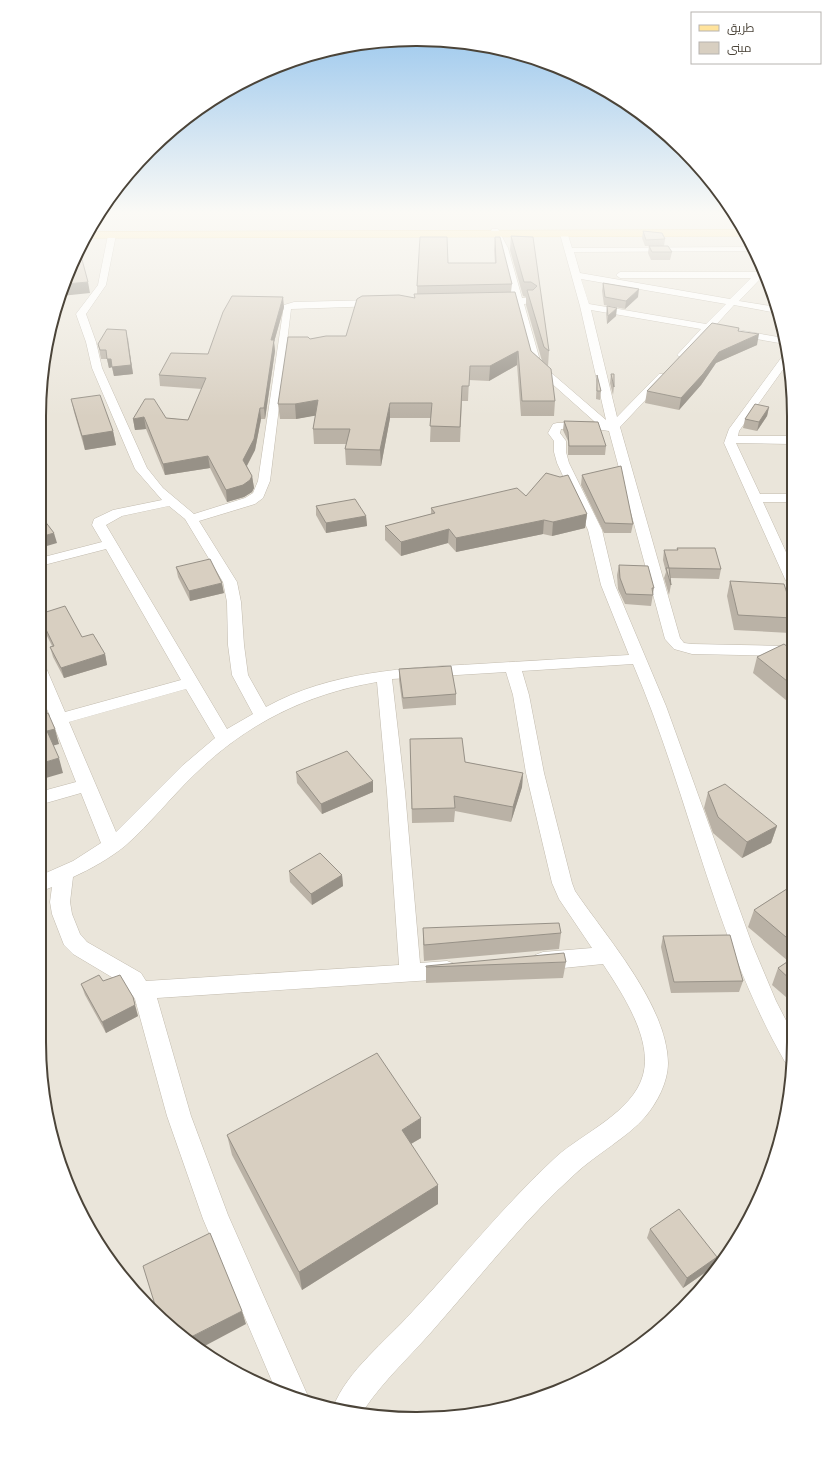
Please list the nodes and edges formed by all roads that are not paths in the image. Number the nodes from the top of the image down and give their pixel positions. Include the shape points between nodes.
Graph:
1 (103, 281) edge
2 (518, 281) edge
3 (521, 281) edge
4 (578, 281) edge
5 (615, 281) edge
6 (754, 281) edge
7 (480, 302) edge
8 (732, 302) junction
9 (384, 303) edge
10 (527, 304) junction
11 (585, 306) junction
12 (770, 309) edge
13 (708, 328) junction
14 (779, 340) edge
15 (535, 360) junction
16 (547, 360) edge
17 (783, 363) edge
18 (558, 371) dead end
19 (614, 427) junction
20 (731, 439) junction
21 (787, 440) edge
22 (754, 498) junction
23 (787, 498) edge
24 (173, 501) junction
25 (192, 519) junction
26 (110, 544) junction
27 (46, 560) edge
28 (787, 568) edge
29 (787, 652) edge
30 (639, 659) junction
31 (513, 667) junction
32 (384, 676) junction
33 (191, 682) junction
34 (46, 684) edge
35 (262, 714) junction
36 (61, 719) junction
37 (46, 723) edge
38 (224, 739) junction
39 (87, 785) junction
40 (46, 798) edge
41 (112, 846) junction
42 (64, 874) junction
43 (46, 881) edge
44 (608, 955) junction
45 (521, 963) edge
46 (466, 968) edge
47 (410, 974) junction
48 (142, 990) junction
49 (787, 1043) edge
50 (290, 1389) edge
51 (349, 1406) edge

1 - 24 street via 98,293 81,312 99,374 141,469 154,486
2 - 10 street
3 - 10 street
4 - 11 street
5 - 8 street
6 - 8 street
7 - 10 street
8 - 12 street
8 - 13 street
9 - 25 street via 288,307 261,491 250,501
10 - 15 street
11 - 13 street
11 - 19 street
13 - 14 street
13 - 19 street
15 - 16 street
15 - 19 street via 536,365 600,421
17 - 20 street via 733,431
18 - 19 street
19 - 29 street via 676,643 692,649
19 - 30 street via 557,426 554,433 560,441 564,463 596,527 611,596
20 - 21 street
20 - 22 street via 731,448
22 - 23 street
22 - 28 street
24 - 25 street
24 - 26 street via 118,513 102,520 99,525
25 - 35 street via 230,582 240,675
26 - 27 street
26 - 33 street
30 - 31 street
30 - 49 street via 748,962
31 - 32 street
31 - 44 street via 562,883 576,910
32 - 35 street via 318,690
32 - 47 street
33 - 36 street
33 - 38 street
34 - 36 street
35 - 38 street
36 - 37 street
36 - 39 street
38 - 41 street via 188,770
39 - 40 street
39 - 41 street
41 - 42 street via 92,860
42 - 43 street
42 - 48 street via 60,902 71,939 80,948 133,979
44 - 45 street
44 - 51 street via 641,1010 652,1040 656,1059 654,1076 642,1104 617,1127 566,1166 528,1203 364,1384
46 - 47 street
47 - 48 street
48 - 50 street via 152,1016 179,1116 216,1219

